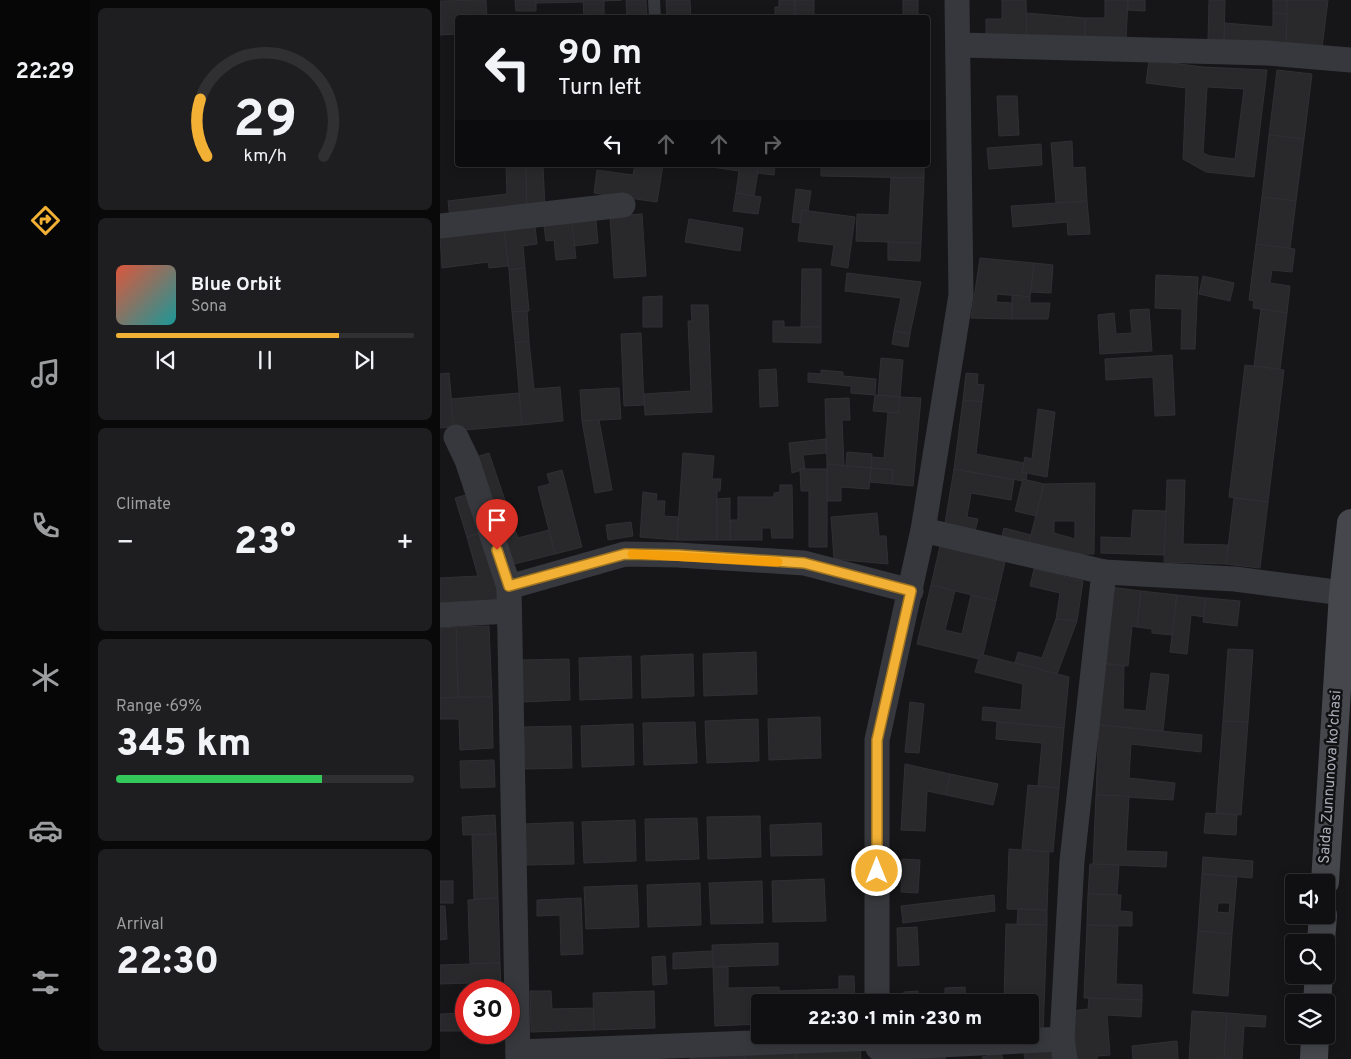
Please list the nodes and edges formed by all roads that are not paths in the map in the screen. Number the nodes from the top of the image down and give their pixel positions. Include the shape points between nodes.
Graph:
1 (654, 0) edge
2 (957, 0) edge
3 (655, 15) edge
4 (959, 45) junction
5 (1351, 60) edge
6 (623, 205) dead end
7 (440, 226) edge
8 (456, 437) dead end
9 (1351, 523) edge
10 (923, 530) junction
11 (1104, 572) junction
12 (509, 586) junction
13 (911, 591) junction
14 (1343, 593) junction
15 (509, 611) junction
16 (440, 615) edge
17 (1325, 874) edge
18 (877, 994) edge
19 (1315, 1044) edge
20 (878, 1045) edge
21 (1064, 1049) edge
22 (518, 1056) edge
23 (1314, 1059) edge

1 - 3 lane
2 - 4 street
4 - 5 street via 1266,53
4 - 10 street via 961,295
6 - 7 street
8 - 12 street via 467,460
9 - 14 main road, Saida Zunnunova ko'chasi
10 - 11 street
10 - 13 street
11 - 14 street via 1235,579
11 - 21 street via 1072,861
12 - 13 street via 625,554 804,563
12 - 15 street
13 - 18 street via 877,740
14 - 17 main road, Saida Zunnunova ko'chasi
15 - 16 street
15 - 22 street
19 - 23 main road
20 - 21 street
20 - 22 street

